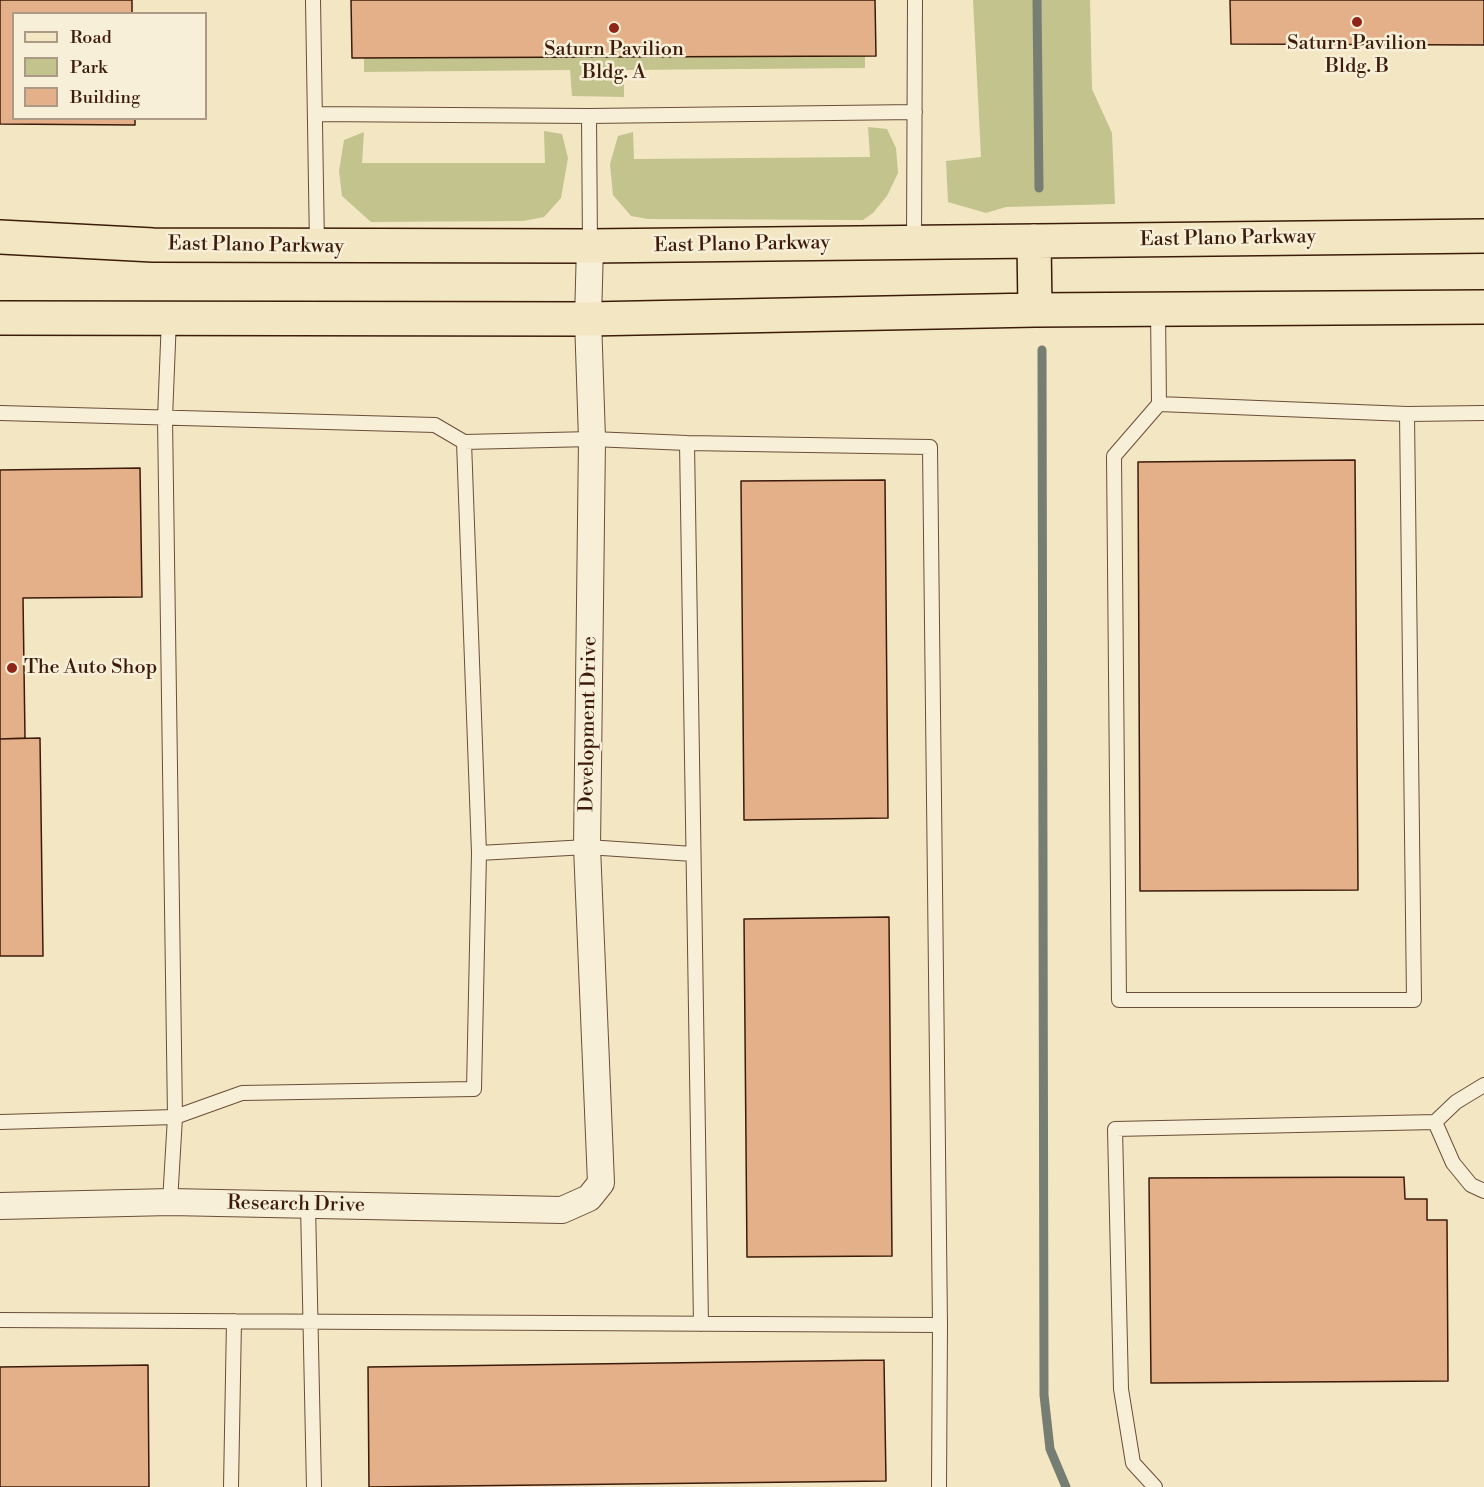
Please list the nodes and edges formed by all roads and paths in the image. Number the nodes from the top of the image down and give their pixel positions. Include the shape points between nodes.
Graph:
1 (313, 0) edge
2 (915, 0) edge
3 (915, 112) junction
4 (315, 114) junction
5 (589, 116) junction
6 (1484, 236) edge
7 (0, 237) edge
8 (1034, 241) junction
9 (914, 243) junction
10 (317, 246) junction
11 (591, 246) junction
12 (1484, 307) edge
13 (1035, 310) junction
14 (1158, 310) junction
15 (0, 318) edge
16 (169, 318) junction
17 (588, 319) junction
18 (1159, 404) junction
19 (0, 413) edge
20 (1484, 413) edge
21 (1407, 414) junction
22 (165, 418) junction
23 (592, 439) junction
24 (464, 442) junction
25 (687, 443) junction
26 (587, 846) junction
27 (479, 853) junction
28 (693, 854) junction
29 (1484, 1085) edge
30 (175, 1117) junction
31 (0, 1122) edge
32 (1435, 1122) junction
33 (1484, 1191) edge
34 (590, 1198) joint
35 (170, 1202) junction
36 (308, 1205) junction
37 (0, 1206) edge
38 (0, 1320) edge
39 (234, 1321) junction
40 (312, 1322) junction
41 (701, 1324) junction
42 (940, 1325) junction
43 (231, 1487) edge
44 (314, 1487) edge
45 (939, 1487) edge
46 (1155, 1487) edge

1 - 4 lane
2 - 3 lane
3 - 5 lane
3 - 9 lane
4 - 5 lane
4 - 10 lane
5 - 11 lane
6 - 8 main road, East Plano Parkway
7 - 10 main road, East Plano Parkway
8 - 9 main road, East Plano Parkway
8 - 13 main road
9 - 11 main road, East Plano Parkway
10 - 11 main road, East Plano Parkway
11 - 17 street, Development Drive
12 - 14 main road
13 - 14 main road
13 - 17 main road
14 - 18 lane
15 - 16 main road
16 - 17 main road
16 - 22 lane
17 - 23 street, Development Drive
18 - 21 lane
18 - 21 lane via 1114,456 1119,1000 1414,1000
19 - 22 lane
20 - 21 lane
22 - 24 lane via 435,425
22 - 30 lane
23 - 24 lane
23 - 25 lane
23 - 26 street, Development Drive
24 - 27 lane
25 - 28 lane
25 - 42 lane via 930,447
26 - 27 lane
26 - 28 lane
26 - 34 street, Development Drive via 601,1183
27 - 30 lane via 474,1089 242,1093
28 - 41 lane
29 - 32 lane via 1456,1102
30 - 31 lane
30 - 35 lane
32 - 33 lane via 1453,1163 1471,1185
32 - 46 lane via 1116,1129 1121,1389 1133,1463
34 - 36 street, Research Drive via 562,1210
35 - 36 street, Research Drive
35 - 37 street, Research Drive
36 - 40 lane
38 - 39 lane
39 - 40 lane
39 - 43 lane
40 - 41 lane
40 - 44 lane
41 - 42 lane
42 - 45 lane

